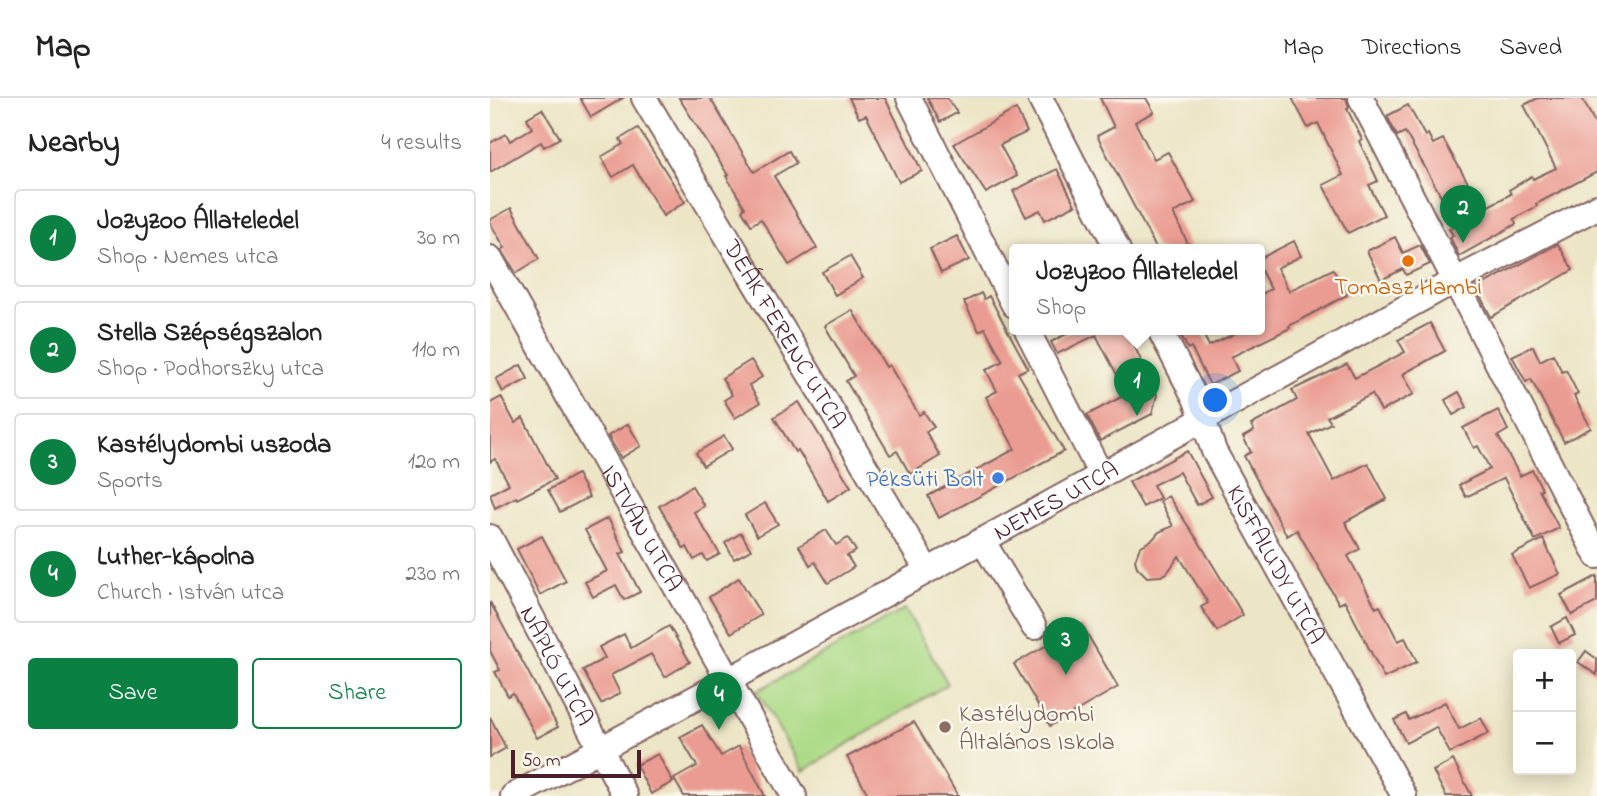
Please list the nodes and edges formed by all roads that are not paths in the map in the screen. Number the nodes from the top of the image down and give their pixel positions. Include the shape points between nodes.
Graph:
1 (644, 98) edge
2 (909, 98) edge
3 (1040, 98) edge
4 (1361, 98) edge
5 (1597, 207) edge
6 (1115, 244) edge
7 (490, 258) edge
8 (1454, 281) junction
9 (1009, 295) edge
10 (1030, 335) edge
11 (1163, 335) edge
12 (1202, 420) junction
13 (1101, 475) junction
14 (490, 537) edge
15 (982, 540) junction
16 (1597, 556) edge
17 (927, 570) junction
18 (1034, 627) dead end
19 (727, 681) junction
20 (600, 749) junction
21 (513, 796) edge
22 (625, 796) edge
23 (794, 796) edge
24 (1404, 796) edge

1 - 17 street, DEÁK FERENC UTCA
2 - 9 street
3 - 6 street
4 - 8 street
5 - 8 street, NEMES UTCA
7 - 19 street, ISTVÁN UTCA
8 - 12 street, NEMES UTCA
8 - 16 street
10 - 13 street
11 - 12 street, KISFALUDY UTCA
12 - 13 street, NEMES UTCA
12 - 24 street, KISFALUDY UTCA via 1214,451
13 - 15 street, NEMES UTCA
14 - 20 street, NAPLÓ UTCA
15 - 17 street, NEMES UTCA
15 - 18 street
17 - 19 street, NEMES UTCA
19 - 20 street, NEMES UTCA
19 - 23 street, ISTVÁN UTCA
20 - 21 street, NEMES UTCA
20 - 22 street, NAPLÓ UTCA

